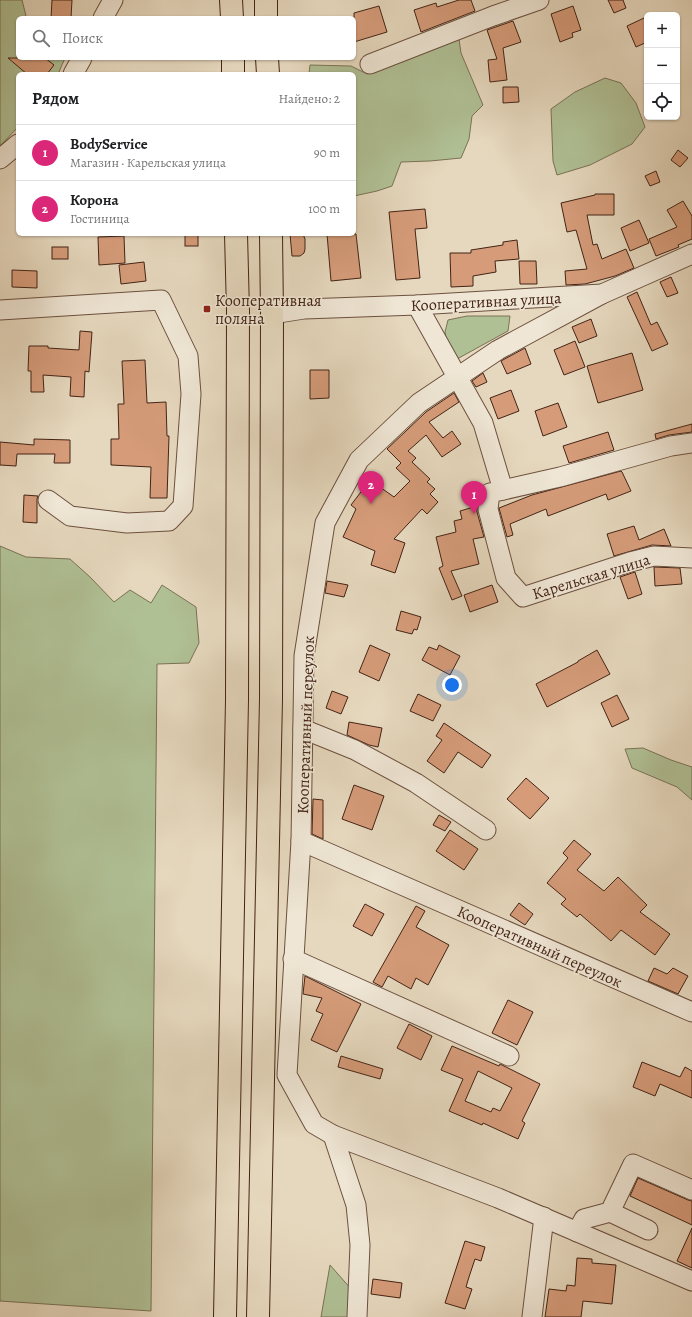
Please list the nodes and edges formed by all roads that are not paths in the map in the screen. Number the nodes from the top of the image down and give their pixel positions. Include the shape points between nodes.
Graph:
1 (113, 0) edge
2 (231, 0) edge
3 (266, 0) edge
4 (539, 0) edge
5 (104, 16) edge
6 (232, 16) edge
7 (266, 16) edge
8 (81, 60) edge
9 (232, 60) edge
10 (267, 60) edge
11 (370, 64) dead end
12 (74, 72) edge
13 (233, 72) edge
14 (268, 72) edge
15 (16, 146) edge
16 (0, 159) edge
17 (236, 236) edge
18 (271, 236) edge
19 (692, 254) edge
20 (602, 294) junction
21 (418, 305) junction
22 (0, 310) edge
23 (272, 314) junction
24 (458, 377) junction
25 (692, 443) edge
26 (503, 490) junction
27 (48, 500) dead end
28 (692, 558) edge
29 (303, 729) junction
30 (486, 830) dead end
31 (301, 841) junction
32 (293, 959) junction
33 (692, 1012) edge
34 (509, 1056) dead end
35 (333, 1135) junction
36 (692, 1190) edge
37 (610, 1212) junction
38 (544, 1217) junction
39 (648, 1230) dead end
40 (578, 1232) junction
41 (692, 1280) edge
42 (225, 1317) edge
43 (258, 1317) edge
44 (357, 1317) edge
45 (532, 1317) edge

1 - 5 street
2 - 6 main road
3 - 7 main road
4 - 11 street
8 - 12 street
9 - 13 main road
10 - 14 main road
15 - 16 street
17 - 42 main road via 237,692
18 - 23 main road
19 - 20 street, Кооперативная улица
20 - 21 street, Кооперативная улица
20 - 24 street, Кооперативный переулок via 498,350
21 - 23 street, Кооперативная улица via 304,309
21 - 24 street
22 - 27 street via 161,300 188,356 191,394 183,506 169,521 127,523 70,516
23 - 43 main road via 271,699
24 - 26 street via 484,427
24 - 29 street, Кооперативный переулок via 419,403 359,460 324,522 304,656
25 - 26 street via 671,446
26 - 28 street, Карельская улица via 490,493 488,509 506,578 523,597 654,556
29 - 30 street via 354,750 416,783
29 - 31 street, Кооперативный переулок
31 - 32 street, Кооперативный переулок
31 - 33 street, Кооперативный переулок
32 - 34 street
32 - 35 street, Кооперативный переулок via 287,1075 314,1124
35 - 38 street, Кооперативный переулок
35 - 44 street via 356,1205 360,1245
36 - 37 street via 633,1164
37 - 39 street
37 - 40 street via 584,1219
38 - 40 street, Кооперативный переулок
38 - 45 street
40 - 41 street, Кооперативный переулок

